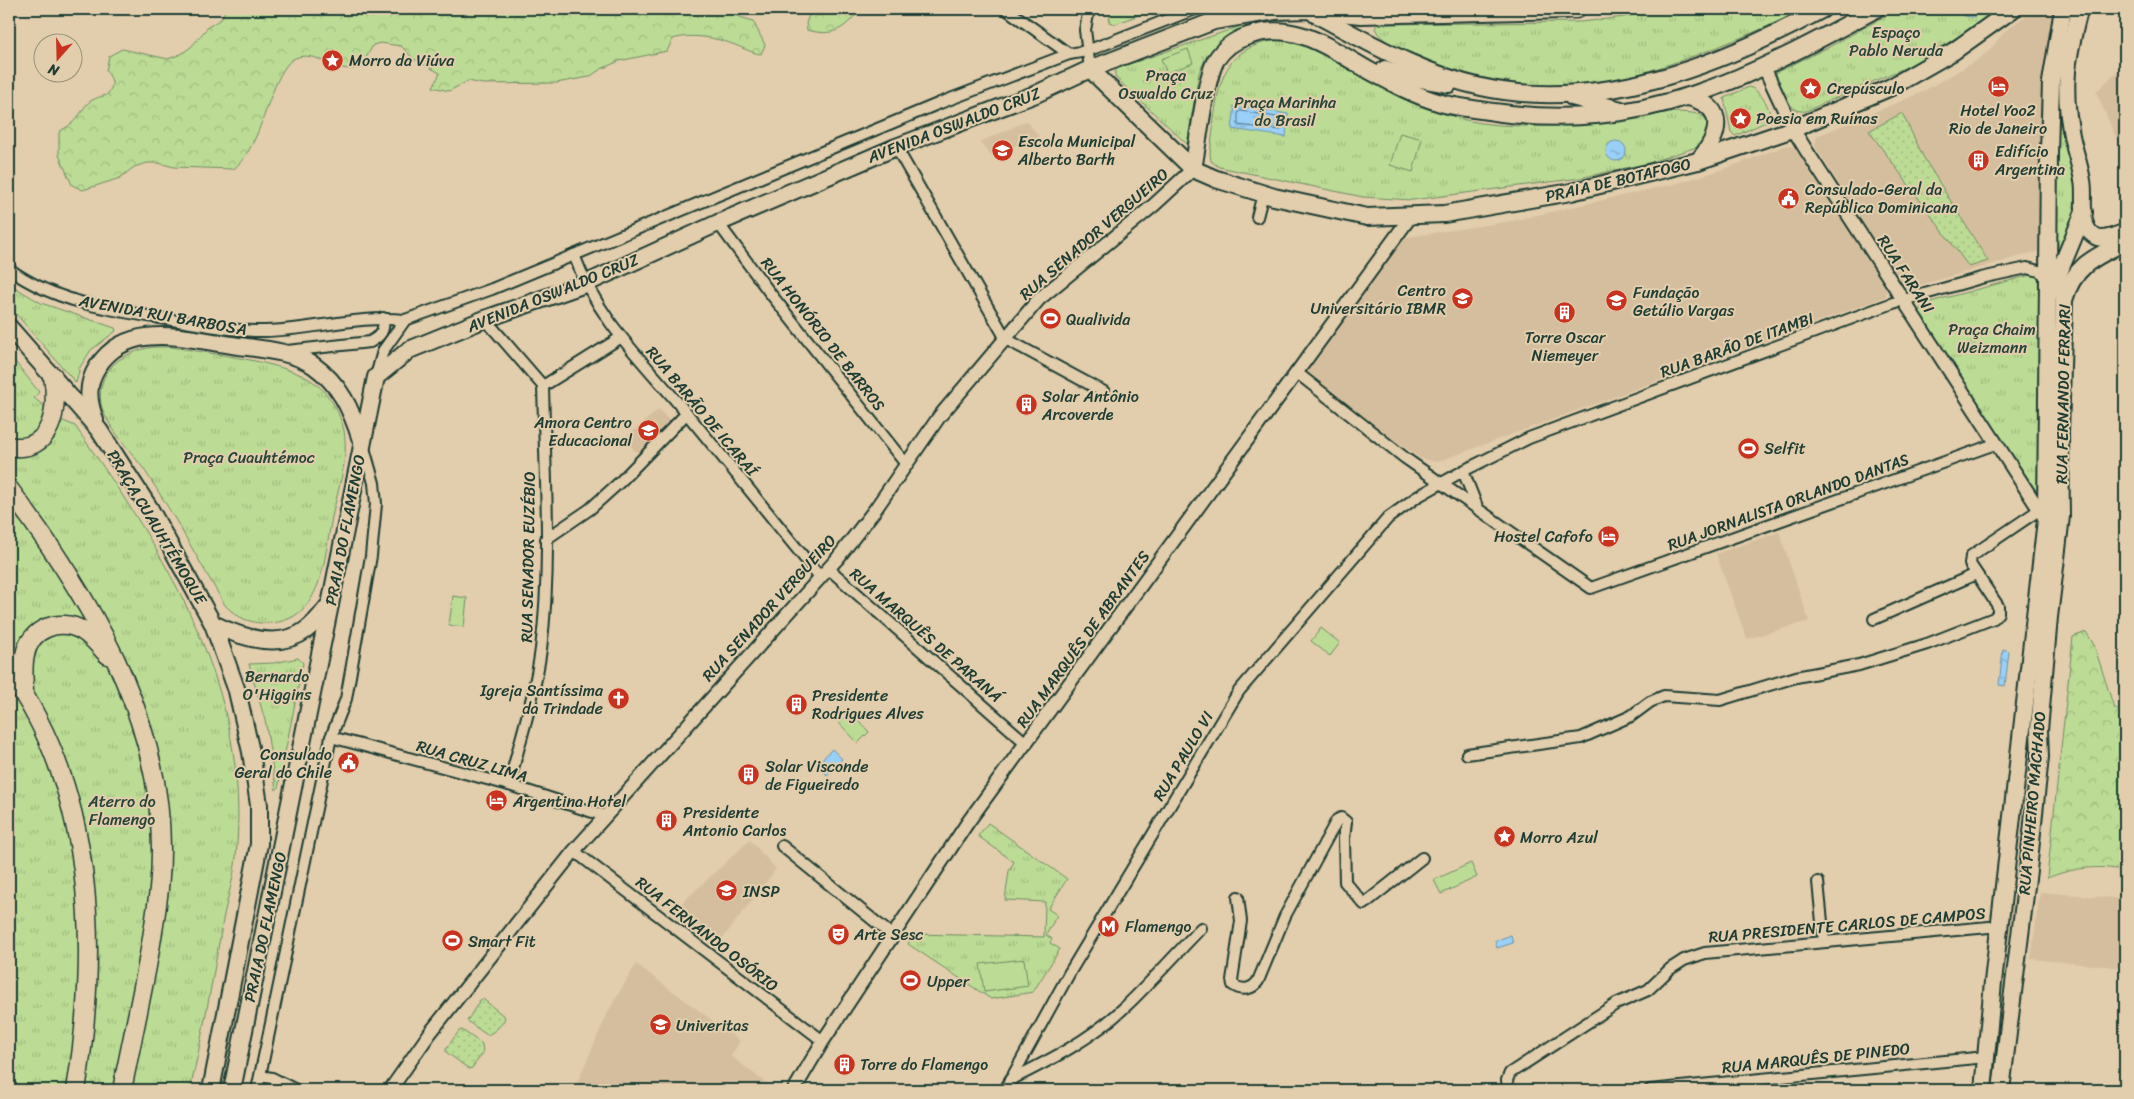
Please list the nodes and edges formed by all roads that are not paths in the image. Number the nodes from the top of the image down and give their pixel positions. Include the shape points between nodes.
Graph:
1 (1006, 9) edge
2 (1089, 9) edge
3 (1195, 9) edge
4 (1308, 9) edge
5 (1566, 9) edge
6 (1823, 9) edge
7 (1876, 9) edge
8 (2013, 9) edge
9 (2063, 9) edge
10 (2080, 9) edge
11 (1326, 44) junction
12 (1087, 51) junction
13 (1069, 54) junction
14 (1764, 67) junction
15 (1090, 69) junction
16 (1480, 87) junction
17 (1563, 94) junction
18 (1688, 97) junction
19 (1630, 112) junction
20 (1793, 129) junction
21 (896, 147) junction
22 (1698, 161) junction
23 (1193, 169) junction
24 (1263, 194) junction
25 (2084, 212) junction
26 (1411, 216) junction
27 (1257, 217) dead end
28 (718, 222) junction
29 (2125, 232) edge
30 (2125, 242) edge
31 (574, 256) junction
32 (9, 269) edge
33 (2048, 277) junction
34 (585, 284) junction
35 (2048, 298) junction
36 (1904, 300) junction
37 (383, 318) junction
38 (485, 319) junction
39 (405, 320) junction
40 (9, 327) edge
41 (620, 338) junction
42 (1006, 339) junction
43 (275, 352) junction
44 (1296, 372) junction
45 (53, 376) junction
46 (376, 377) junction
47 (544, 386) junction
48 (1104, 392) dead end
49 (686, 413) junction
50 (99, 430) junction
51 (362, 442) junction
52 (1995, 444) junction
53 (9, 446) edge
54 (905, 463) junction
55 (1464, 471) junction
56 (1444, 483) junction
57 (9, 489) edge
58 (1479, 510) junction
59 (2049, 516) junction
60 (546, 539) junction
61 (824, 573) junction
62 (1976, 574) junction
63 (332, 602) junction
64 (1874, 619) dead end
65 (213, 624) junction
66 (121, 668) junction
67 (9, 672) edge
68 (24, 694) junction
69 (331, 737) junction
70 (1027, 744) junction
71 (1467, 754) dead end
72 (509, 786) junction
73 (605, 816) junction
74 (782, 846) dead end
75 (574, 850) junction
76 (1422, 858) dead end
77 (1818, 882) dead end
78 (1238, 896) dead end
79 (2000, 926) junction
80 (1201, 928) dead end
81 (893, 936) junction
82 (1824, 942) junction
83 (823, 1041) junction
84 (1986, 1056) junction
85 (260, 1076) junction
86 (1010, 1080) junction
87 (77, 1083) edge
88 (122, 1087) edge
89 (211, 1090) edge
90 (232, 1090) edge
91 (257, 1090) edge
92 (296, 1090) edge
93 (390, 1090) edge
94 (794, 1090) edge
95 (1005, 1090) edge
96 (1508, 1090) edge
97 (1650, 1090) edge
98 (1983, 1090) edge
99 (2001, 1090) edge

1 - 13 street
2 - 12 street via 1085,22
3 - 12 street, AVENIDA OSWALDO CRUZ
4 - 5 main road, AVENIDA OSWALDO CRUZ via 1361,15
4 - 15 main road, AVENIDA OSWALDO CRUZ via 1214,21
4 - 16 main road via 1414,64
6 - 17 main road via 1740,50 1663,78 1631,86
7 - 14 main road
8 - 20 main road, PRAIA DE BOTAFOGO via 1954,51 1891,87
9 - 33 main road, RUA FERNANDO FERRARI via 2052,73
10 - 25 main road via 2067,58 2066,97 2084,186
11 - 16 main road via 1404,76
11 - 19 main road via 1411,92 1441,103 1552,118
11 - 23 main road via 1294,33 1267,32 1237,40 1225,50 1216,61 1210,77
12 - 13 street, AVENIDA OSWALDO CRUZ
12 - 15 street
13 - 31 street, AVENIDA OSWALDO CRUZ via 931,106
14 - 18 main road
14 - 20 street, RUA FARANI
15 - 21 main road, AVENIDA OSWALDO CRUZ via 1036,94
15 - 23 main road, PRAIA DE BOTAFOGO
16 - 17 main road
17 - 19 main road
18 - 19 main road
18 - 22 main road via 1705,103 1713,111 1718,129 1715,139
20 - 22 main road, PRAIA DE BOTAFOGO
20 - 36 street, RUA FARANI
21 - 28 main road, AVENIDA OSWALDO CRUZ
21 - 42 street
22 - 26 main road, PRAIA DE BOTAFOGO via 1500,206
23 - 24 main road, PRAIA DE BOTAFOGO
23 - 42 street, RUA SENADOR VERGUEIRO via 1039,299
24 - 26 main road, PRAIA DE BOTAFOGO via 1367,217
24 - 27 street
25 - 29 main road via 2087,229 2095,237
25 - 35 main road
26 - 44 street, RUA MARQUÊS DE ABRANTES
28 - 34 main road, AVENIDA OSWALDO CRUZ
28 - 54 street, RUA HONÓRIO DE BARROS
30 - 59 main road, RUA FERNANDO FERRARI via 2089,261 2071,282 2064,300 2059,455
31 - 34 street, RUA BARÃO DE ICARAÍ
31 - 39 street, AVENIDA OSWALDO CRUZ
32 - 37 street, AVENIDA RUI BARBOSA via 34,285 87,304 217,327 271,331
33 - 35 main road, RUA FERNANDO FERRARI
33 - 36 street, RUA BARÃO DE ITAMBI via 2027,268
34 - 38 main road, AVENIDA OSWALDO CRUZ
34 - 41 street, RUA BARÃO DE ICARAÍ
35 - 59 main road, RUA FERNANDO FERRARI
36 - 52 street, RUA FARANI
36 - 55 street, RUA BARÃO DE ITAMBI via 1529,438
37 - 39 street, AVENIDA RUI BARBOSA
37 - 43 street via 383,330 370,342
38 - 46 main road, AVENIDA OSWALDO CRUZ via 409,350
38 - 47 street
39 - 46 street via 383,351
40 - 45 main road
41 - 47 street
41 - 49 street, RUA BARÃO DE ICARAÍ
42 - 48 street
42 - 54 street, RUA SENADOR VERGUEIRO via 939,417
43 - 50 main road via 166,336 142,336 128,341 104,357 91,380 88,393 90,407
43 - 51 main road via 298,357 335,384 346,400
44 - 56 street via 1405,458
44 - 70 street, RUA MARQUÊS DE ABRANTES via 1184,529 1086,658
45 - 50 main road
45 - 53 highway via 55,402 48,432 31,445
46 - 51 main road
47 - 60 street, RUA SENADOR EUZÉBIO
49 - 60 street via 590,509
49 - 61 street, RUA BARÃO DE ICARAÍ
50 - 65 main road, PRAÇA CUAUHTÉMOQUE via 150,509
51 - 63 main road, PRAIA DO FLAMENGO
51 - 69 street, PRAIA DO FLAMENGO via 374,483 376,504 371,556 346,699
52 - 58 street, RUA JORNALISTA ORLANDO DANTAS via 1591,588
52 - 59 street, RUA FARANI
54 - 61 street, RUA SENADOR VERGUEIRO via 874,511
55 - 56 street, RUA BARÃO DE ITAMBI
55 - 58 street
56 - 58 street
56 - 86 street, RUA PAULO VI via 1388,518 1239,691 1070,972
57 - 66 highway via 49,543
59 - 62 street via 1972,554 1970,562
59 - 79 main road, RUA PINHEIRO MACHADO
59 - 99 main road, RUA PINHEIRO MACHADO via 2048,626 2039,730 2040,757
60 - 72 street, RUA SENADOR EUZÉBIO via 541,650
61 - 70 street, RUA MARQUÊS DE PARANÁ
61 - 73 street, RUA SENADOR VERGUEIRO
62 - 64 street
62 - 71 street via 1998,606 1996,616 1927,644 1859,665 1796,677 1716,701 1664,696 1631,716 1581,738
63 - 65 main road via 304,631 278,639 244,636
63 - 90 main road, PRAIA DO FLAMENGO
65 - 89 main road, PRAIA DO FLAMENGO via 237,692 260,805 259,844
66 - 68 highway via 83,631 65,625 45,627 36,633 25,653
66 - 88 highway via 140,720 160,831 159,888
67 - 68 highway
68 - 87 highway via 53,750 68,793 86,888 86,1003
69 - 72 street, RUA CRUZ LIMA
69 - 85 street, PRAIA DO FLAMENGO
70 - 81 street, RUA MARQUÊS DE ABRANTES via 968,822
72 - 73 street, RUA CRUZ LIMA
73 - 75 street, RUA SENADOR VERGUEIRO
74 - 81 street
75 - 83 street, RUA FERNANDO OSÓRIO
75 - 93 street, RUA SENADOR VERGUEIRO via 425,1040
76 - 78 street via 1364,904 1345,882 1346,822 1341,818 1337,820 1285,916 1258,981 1254,987 1248,988 1233,985 1241,922
77 - 82 street
79 - 82 street, RUA PRESIDENTE CARLOS DE CAMPOS
79 - 84 main road, RUA PINHEIRO MACHADO
80 - 86 street via 1102,1027 1054,1058
81 - 83 street, RUA MARQUÊS DE ABRANTES
82 - 96 street, RUA PRESIDENTE CARLOS DE CAMPOS via 1705,953 1684,960 1648,990 1616,1004 1510,1073
83 - 94 street, RUA MARQUÊS DE ABRANTES
84 - 97 street, RUA MARQUÊS DE PINEDO
84 - 98 main road, RUA PINHEIRO MACHADO
85 - 91 street, PRAIA DO FLAMENGO
85 - 92 street
86 - 95 street, RUA PAULO VI

